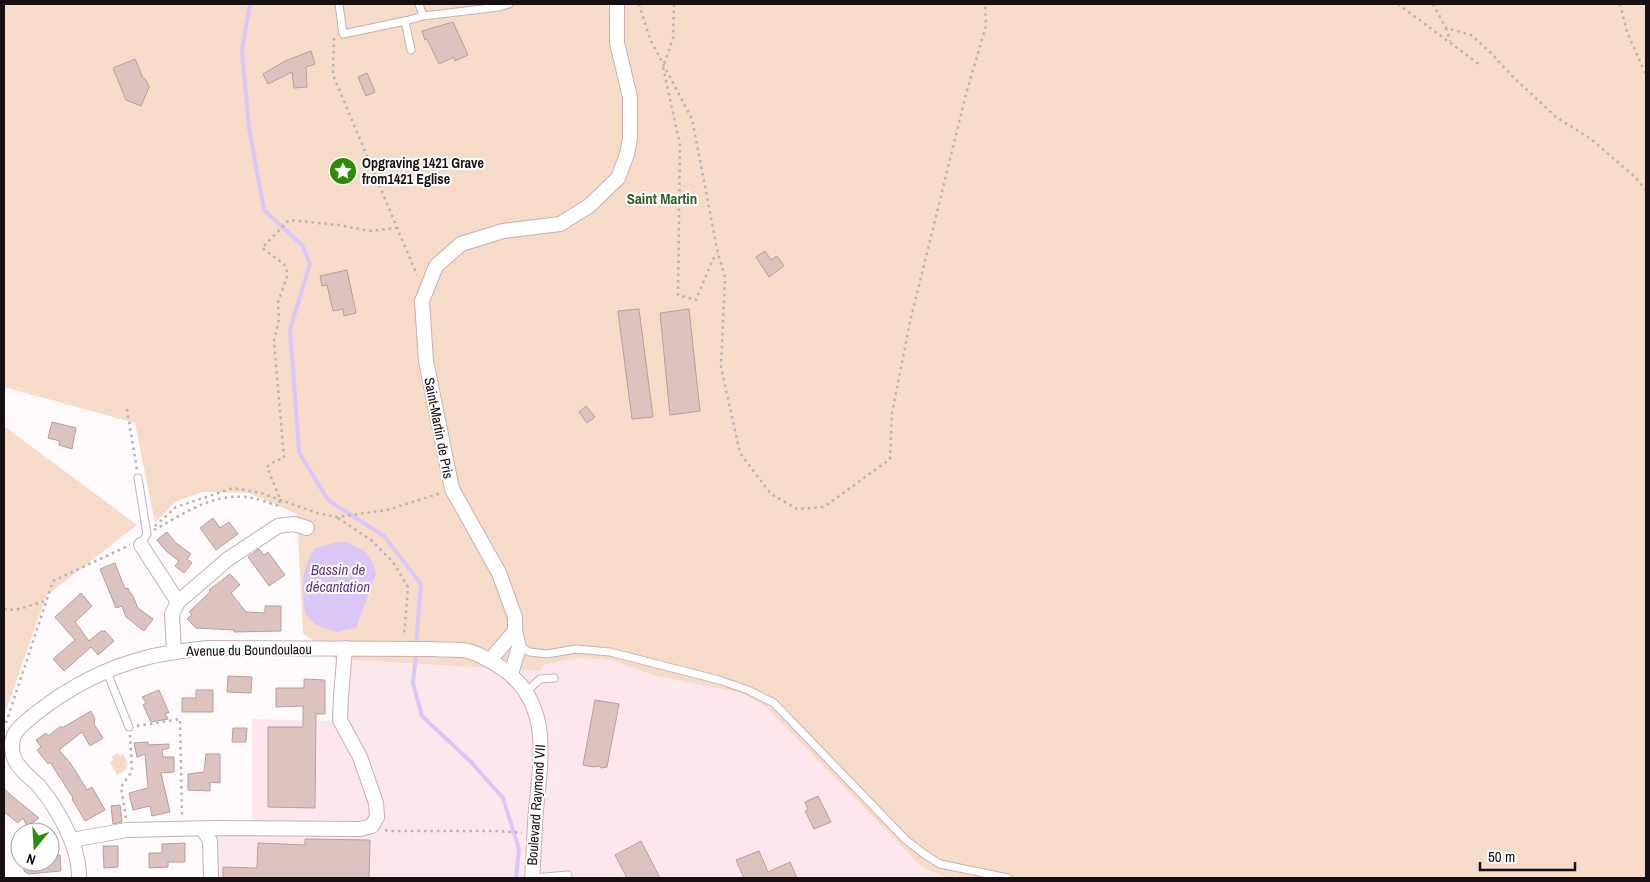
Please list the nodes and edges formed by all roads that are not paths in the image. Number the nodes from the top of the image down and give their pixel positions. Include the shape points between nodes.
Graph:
1 (339, 4) edge
2 (419, 4) edge
3 (509, 4) edge
4 (617, 4) edge
5 (423, 16) junction
6 (405, 21) junction
7 (411, 50) dead end
8 (138, 478) road end
9 (307, 528) dead end
10 (144, 539) joint
11 (178, 602) junction
12 (510, 636) junction
13 (519, 647) junction
14 (346, 648) junction
15 (402, 648) joint
16 (174, 652) junction
17 (490, 660) junction
18 (107, 672) junction
19 (511, 674) junction
20 (554, 678) dead end
21 (526, 692) junction
22 (129, 727) road end
23 (8, 755) edge
24 (203, 829) junction
25 (72, 840) junction
26 (568, 875) dead end
27 (79, 878) edge
28 (210, 878) edge
29 (532, 878) edge
30 (1008, 878) edge

1 - 6 lane via 343,34
2 - 5 lane
3 - 5 lane
4 - 12 street, Saint-Martin de Pris via 617,44 630,97 627,154 618,178 589,206 560,224 503,231 461,244 436,266 422,301 426,361 452,489 499,573 515,617
5 - 6 lane
6 - 7 lane
8 - 10 lane
9 - 11 street via 294,524 278,526 228,560
10 - 11 street
11 - 16 street via 172,614
12 - 13 street, Saint-Martin de Pris
12 - 17 street
13 - 19 street
13 - 30 lane via 548,654 576,649 610,652 748,690 774,703 905,839 924,854 940,864
14 - 15 street, Avenue du Boundoulaou
14 - 16 street, Avenue du Boundoulaou via 210,648
14 - 24 street via 340,720 360,757 376,803 372,826 360,829
15 - 17 street, Boulevard Raymond VII via 468,652
16 - 18 street, Avenue du Boundoulaou via 140,659
17 - 19 street, Boulevard Raymond VII
18 - 22 lane
18 - 23 street, Avenue du Boundoulaou via 54,700 26,722 16,733
19 - 21 street, Boulevard Raymond VII
20 - 21 lane via 540,679
21 - 29 street, Boulevard Raymond VII via 537,716 541,744
23 - 25 street via 43,792
24 - 25 street via 127,830
24 - 28 street via 210,841
25 - 27 street
26 - 29 lane

